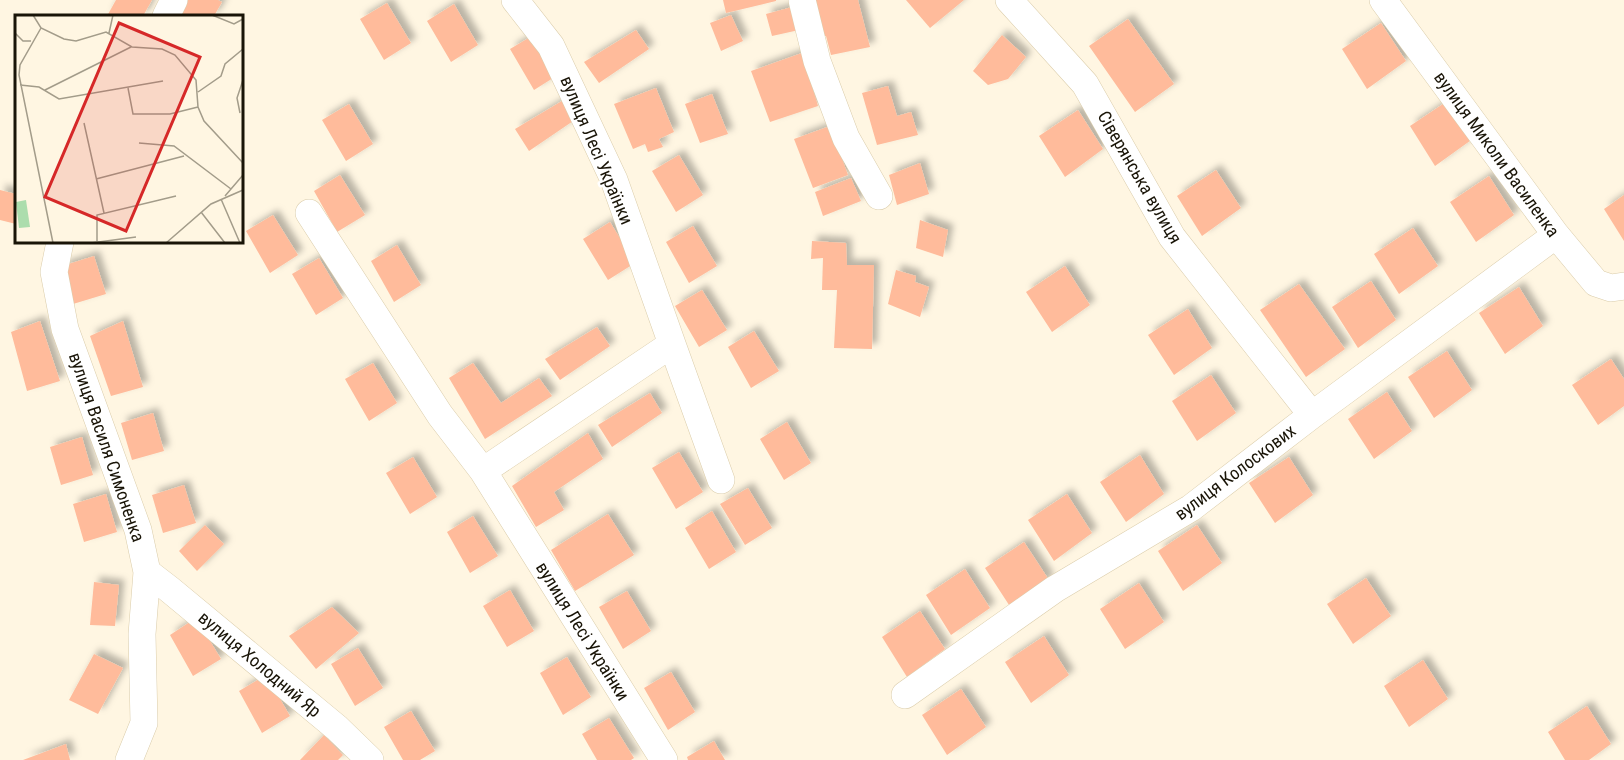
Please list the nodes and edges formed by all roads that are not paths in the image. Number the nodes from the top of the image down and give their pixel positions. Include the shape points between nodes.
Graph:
1 (174, 0) edge
2 (516, 0) edge
3 (802, 0) edge
4 (1009, 0) edge
5 (1383, 0) edge
6 (166, 15) edge
7 (879, 196) dead end
8 (309, 213) dead end
9 (1556, 236) junction
10 (60, 243) edge
11 (1624, 286) edge
12 (672, 344) junction
13 (1312, 415) junction
14 (483, 471) junction
15 (721, 480) dead end
16 (147, 572) junction
17 (905, 695) dead end
18 (129, 760) edge
19 (370, 760) edge
20 (664, 760) edge

1 - 6 street
2 - 12 street, вулиця Лесі Українки via 551,46 614,180
3 - 7 street via 817,61 846,138
4 - 13 street, Сіверянська вулиця via 1085,84 1172,237
5 - 9 street, вулиця Миколи Василенка
8 - 14 street, вулиця Лесі Українки via 440,415
9 - 11 street, вулиця Миколи Василенка via 1596,283 1611,288
9 - 13 street, вулиця Колоскових
10 - 16 street, вулиця Василя Симоненка via 54,272 65,329 138,530
12 - 14 street
12 - 15 street, вулиця Лесі Українки
13 - 17 street, вулиця Колоскових via 1191,508 1055,589
14 - 20 street, вулиця Лесі Українки
16 - 18 street, вулиця Василя Симоненка via 142,634 144,723
16 - 19 street, вулиця Холодний Яр via 337,728

